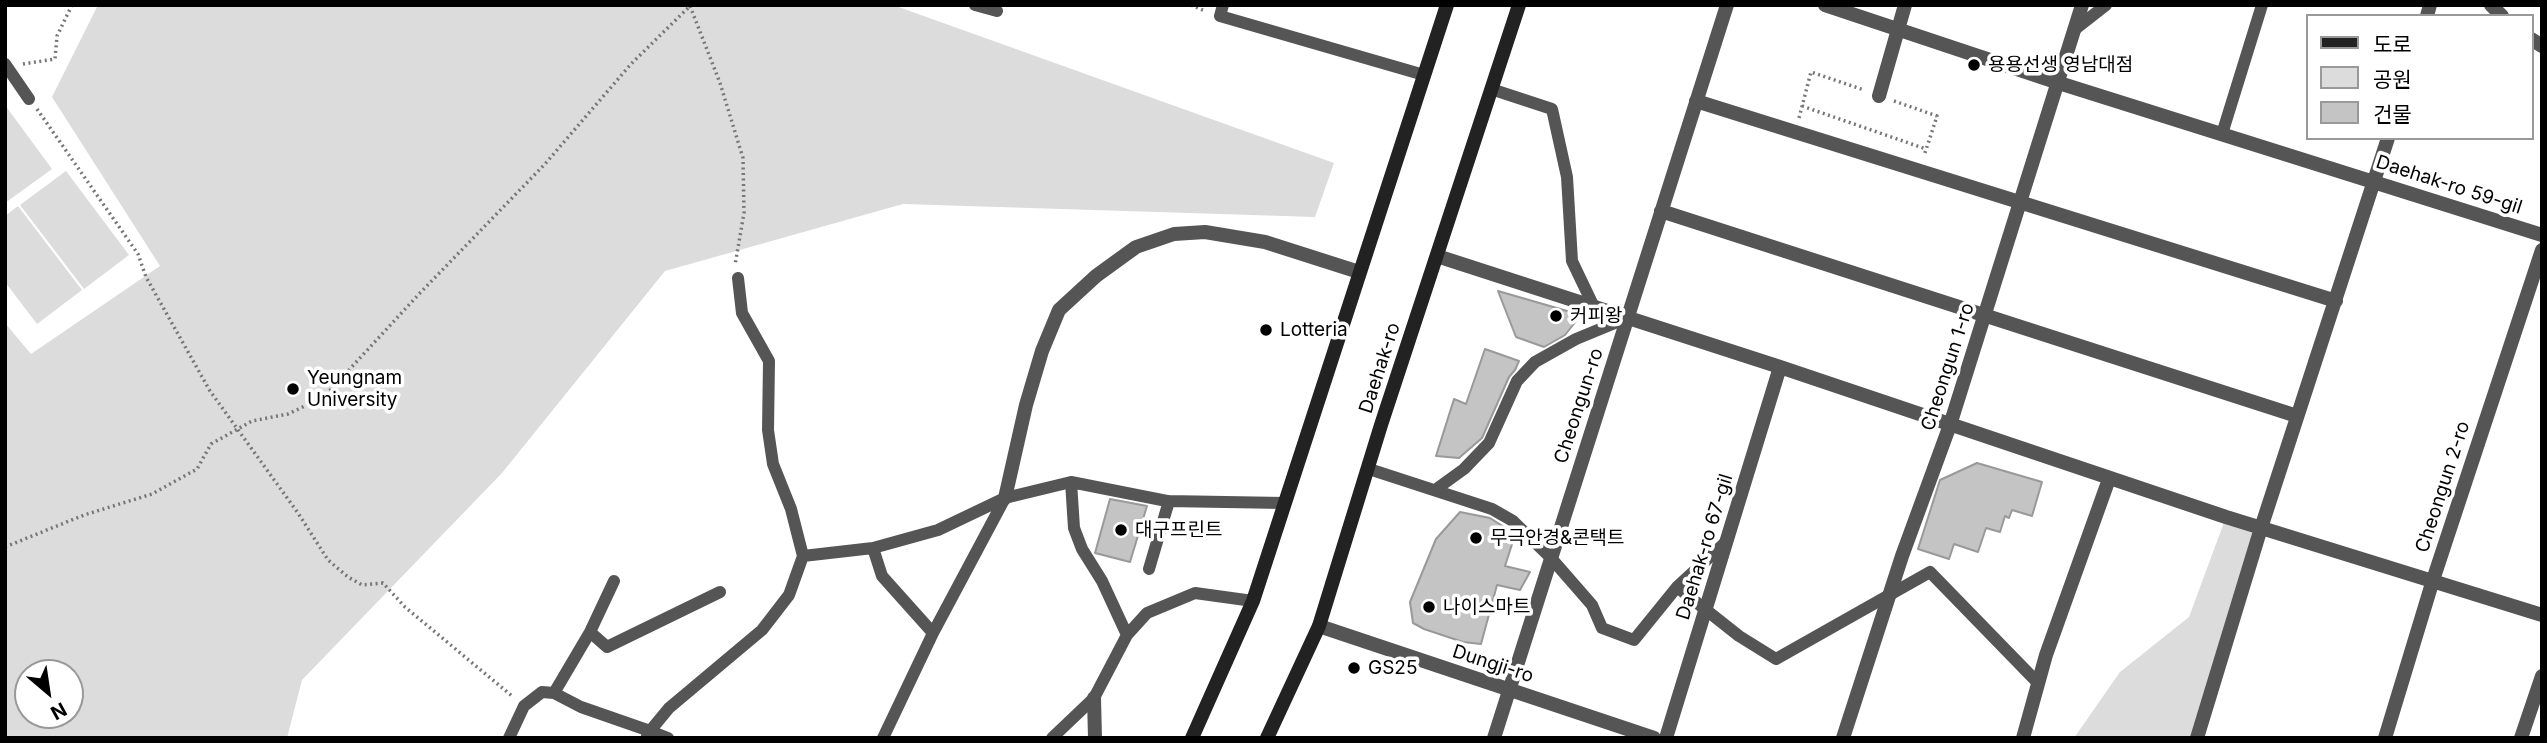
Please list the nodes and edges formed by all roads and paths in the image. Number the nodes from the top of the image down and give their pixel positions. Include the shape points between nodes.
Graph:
1 (72, 5) edge
2 (975, 5) edge
3 (1223, 5) edge
4 (1447, 5) edge
5 (1518, 5) edge
6 (1727, 5) edge
7 (1825, 5) edge
8 (1905, 5) edge
9 (2082, 5) edge
10 (2106, 5) edge
11 (2262, 5) edge
12 (690, 6) edge
13 (997, 11) dead end
14 (1898, 29) junction
15 (2074, 30) junction
16 (6, 65) edge
17 (1424, 75) junction
18 (2059, 83) junction
19 (1491, 89) junction
20 (1879, 96) junction
21 (29, 99) joint
22 (1696, 101) junction
23 (1802, 106) junction
24 (1794, 132) junction
25 (2222, 134) junction
26 (2387, 140) edge
27 (1926, 149) junction
28 (1919, 172) junction
29 (2375, 181) junction
30 (2021, 202) junction
31 (1661, 211) junction
32 (2542, 235) edge
33 (2542, 250) edge
34 (1437, 256) junction
35 (1359, 272) junction
36 (738, 278) joint
37 (2336, 301) junction
38 (1594, 307) junction
39 (1985, 316) junction
40 (1627, 318) junction
41 (1780, 367) junction
42 (2297, 416) junction
43 (1950, 425) junction
44 (238, 429) junction
45 (1369, 468) junction
46 (2109, 479) junction
47 (1071, 482) junction
48 (1436, 490) junction
49 (1005, 498) junction
50 (1169, 501) junction
51 (1284, 503) junction
52 (2262, 528) junction
53 (1726, 542) junction
54 (5, 547) edge
55 (873, 548) junction
56 (803, 556) junction
57 (1550, 558) junction
58 (1149, 569) dead end
59 (2433, 580) junction
60 (614, 581) dead end
61 (1677, 587) junction
62 (720, 592) dead end
63 (1890, 595) junction
64 (1253, 601) junction
65 (1706, 609) junction
66 (2542, 615) edge
67 (1319, 626) junction
68 (590, 632) junction
69 (933, 633) junction
70 (1127, 635) junction
71 (2542, 676) edge
72 (2038, 683) junction
73 (1509, 689) junction
74 (554, 693) junction
75 (1094, 698) junction
76 (524, 706) junction
77 (648, 735) edge
78 (509, 738) edge
79 (668, 738) edge
80 (883, 738) edge
81 (1052, 738) edge
82 (1095, 738) edge
83 (1192, 738) edge
84 (1267, 738) edge
85 (1494, 738) edge
86 (1654, 738) edge
87 (1665, 738) edge
88 (1843, 738) edge
89 (2023, 738) edge
90 (2197, 738) edge
91 (2385, 738) edge
92 (2521, 738) edge

1 - 16 path via 57,36 55,59
2 - 13 lane
3 - 17 lane via 1220,16
4 - 17 main road
5 - 19 main road, Daehak-ro
6 - 22 street, Cheongun-ro
7 - 14 street, Daehak-ro 59-gil
8 - 14 street
9 - 15 street, Cheongun 1-ro
10 - 15 lane
11 - 25 lane
12 - 36 path via 743,158
12 - 44 path via 324,397
14 - 18 street, Daehak-ro 59-gil
14 - 20 street
15 - 18 street, Cheongun 1-ro
16 - 21 lane
17 - 35 main road
18 - 25 street, Daehak-ro 59-gil
18 - 30 street, Cheongun 1-ro
19 - 34 main road, Daehak-ro
19 - 38 lane via 1552,109 1567,177 1572,261
20 - 23 path via 1811,72
20 - 27 path via 1937,116
21 - 44 path via 138,254 146,277 210,391
22 - 24 street
22 - 31 street, Cheongun-ro
23 - 24 path
23 - 27 path
24 - 28 street
25 - 29 street, Daehak-ro 59-gil
26 - 29 street
27 - 28 path
28 - 30 street
29 - 32 street, Daehak-ro 59-gil
29 - 37 street
30 - 37 street
30 - 39 street, Cheongun 1-ro
31 - 39 street
31 - 40 street, Cheongun-ro
33 - 59 street, Cheongun 2-ro
34 - 38 street
34 - 45 main road, Daehak-ro
35 - 49 street via 1265,243 1205,232 1174,234 1136,247 1059,310 1026,405
35 - 51 main road
36 - 56 lane via 742,313 769,361 768,430
37 - 42 street
38 - 40 street
39 - 42 street
39 - 43 street, Cheongun 1-ro
40 - 41 street
40 - 48 lane via 1535,362 1517,381 1489,443
40 - 57 street, Cheongun-ro
41 - 43 street
41 - 53 street, Daehak-ro 67-gil
42 - 52 street
43 - 46 street
43 - 63 street, Cheongun 1-ro
44 - 54 path via 212,444 197,469 152,494
44 - 76 path via 328,559 362,585 383,583 405,607
45 - 48 lane
45 - 67 main road, Daehak-ro
46 - 52 street
46 - 72 street
47 - 49 lane
47 - 50 lane
47 - 70 lane via 1074,528
48 - 57 lane via 1492,509 1513,522
49 - 55 lane via 938,530
49 - 69 lane
50 - 51 lane
50 - 58 lane
51 - 64 main road
52 - 59 street
52 - 90 street
53 - 61 lane
53 - 65 street, Daehak-ro 67-gil
55 - 56 lane
55 - 69 lane via 881,576
56 - 77 lane via 789,595 762,630 669,708
57 - 61 lane via 1592,605 1602,628 1634,640
57 - 73 street, Cheongun-ro
59 - 66 street
59 - 91 street, Cheongun 2-ro
60 - 68 lane
61 - 65 lane
62 - 68 lane via 607,647
63 - 65 lane via 1776,659
63 - 72 lane via 1930,572
63 - 88 street, Cheongun 1-ro
64 - 70 lane via 1195,593 1147,613
64 - 83 main road
65 - 87 street, Daehak-ro 67-gil
67 - 73 street, Dungji-ro
67 - 84 main road, Daehak-ro
68 - 74 lane
69 - 80 lane
70 - 75 lane
71 - 92 street
72 - 89 street
73 - 85 street, Cheongun-ro
73 - 86 street, Dungji-ro
74 - 76 lane via 542,692
74 - 77 lane
75 - 81 lane
75 - 82 street
76 - 78 lane
77 - 79 lane

